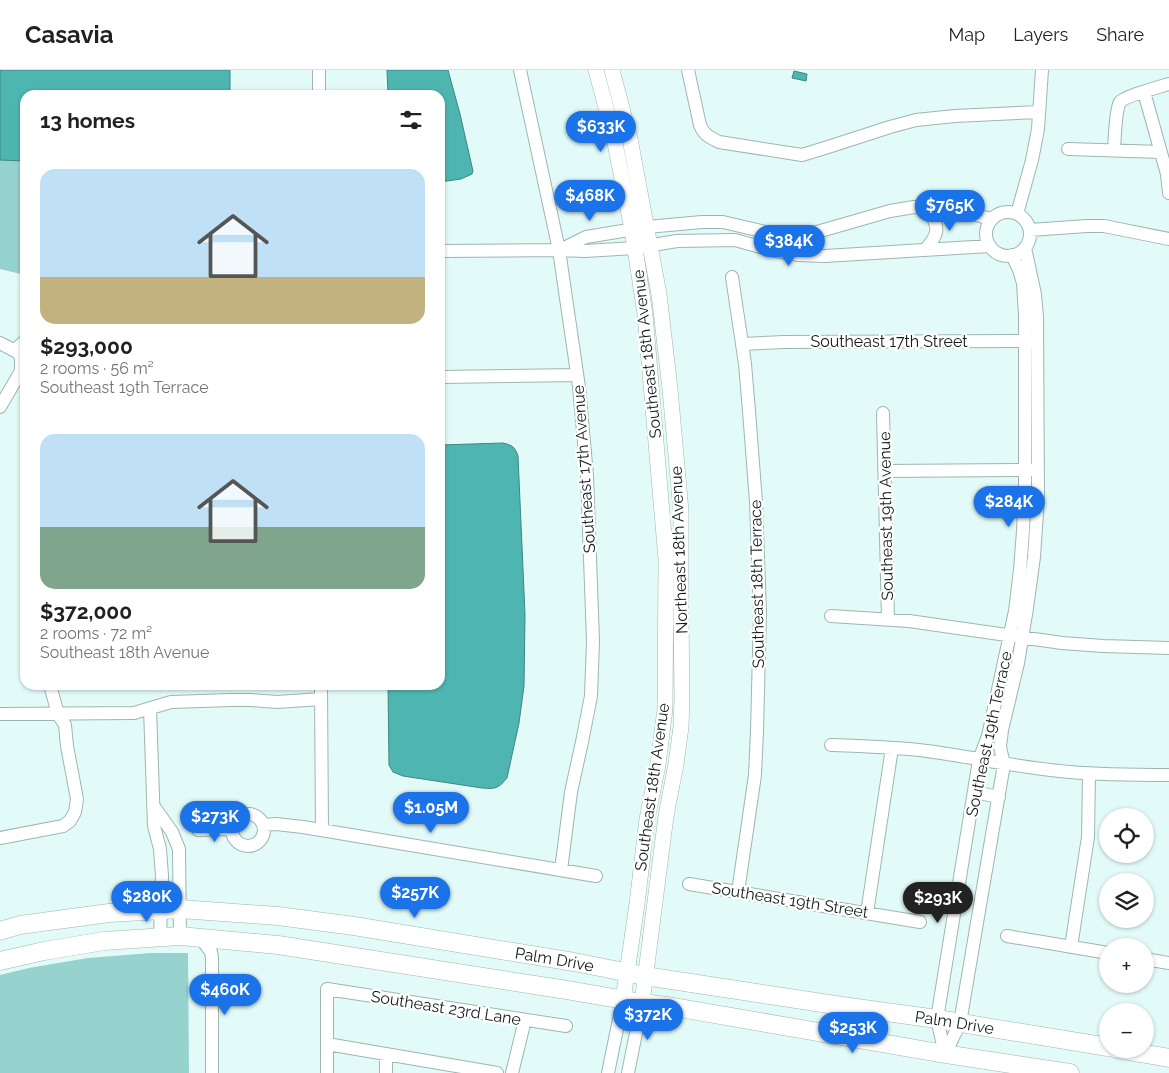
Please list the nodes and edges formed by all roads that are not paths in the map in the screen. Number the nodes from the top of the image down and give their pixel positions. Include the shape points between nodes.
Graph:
1 (319, 70) edge
2 (520, 70) edge
3 (596, 70) edge
4 (612, 70) edge
5 (688, 70) edge
6 (1042, 70) edge
7 (1169, 84) edge
8 (319, 90) edge
9 (1144, 92) junction
10 (1040, 112) junction
11 (1068, 149) dead end
12 (1114, 150) junction
13 (1161, 152) junction
14 (1169, 193) edge
15 (929, 208) junction
16 (1017, 214) junction
17 (991, 219) junction
18 (639, 228) junction
19 (1030, 230) junction
20 (1169, 238) edge
21 (990, 246) junction
22 (643, 247) junction
23 (1026, 248) junction
24 (559, 250) junction
25 (926, 250) junction
26 (445, 251) edge
27 (1012, 255) junction
28 (732, 277) dead end
29 (1031, 341) junction
30 (0, 343) edge
31 (742, 344) junction
32 (20, 345) edge
33 (17, 352) junction
34 (20, 356) edge
35 (20, 374) edge
36 (577, 375) junction
37 (445, 377) edge
38 (0, 407) edge
39 (883, 413) dead end
40 (1032, 470) junction
41 (884, 471) junction
42 (831, 616) dead end
43 (888, 619) junction
44 (1016, 636) junction
45 (1169, 648) edge
46 (51, 690) edge
47 (321, 690) edge
48 (321, 699) junction
49 (150, 708) junction
50 (0, 714) edge
51 (58, 714) junction
52 (831, 745) dead end
53 (892, 748) junction
54 (979, 760) junction
55 (1004, 764) junction
56 (1089, 774) junction
57 (1169, 775) edge
58 (974, 793) junction
59 (999, 797) junction
60 (153, 805) junction
61 (264, 825) junction
62 (232, 829) junction
63 (198, 830) dead end
64 (322, 830) junction
65 (0, 838) edge
66 (561, 870) junction
67 (596, 876) dead end
68 (688, 884) dead end
69 (738, 892) junction
70 (180, 909) junction
71 (161, 910) junction
72 (866, 913) junction
73 (920, 922) dead end
74 (0, 931) edge
75 (180, 936) junction
76 (1007, 936) dead end
77 (160, 937) junction
78 (200, 937) junction
79 (224, 939) junction
80 (1071, 947) junction
81 (1099, 952) edge
82 (212, 958) junction
83 (1154, 960) edge
84 (0, 961) edge
85 (1169, 963) edge
86 (627, 972) junction
87 (645, 976) junction
88 (623, 1000) junction
89 (642, 1003) junction
90 (937, 1019) junction
91 (525, 1020) junction
92 (960, 1023) junction
93 (566, 1026) dead end
94 (327, 1044) junction
95 (1099, 1046) edge
96 (386, 1054) junction
97 (945, 1054) junction
98 (1154, 1055) edge
99 (1169, 1058) edge
100 (212, 1073) edge
101 (327, 1073) edge
102 (386, 1073) edge
103 (497, 1073) edge
104 (512, 1073) edge
105 (608, 1073) edge
106 (628, 1073) edge
107 (1070, 1073) edge

1 - 8 street
2 - 24 street, Southeast 17th Avenue
3 - 18 street, Northeast 18th Avenue
4 - 18 street, Northeast 18th Avenue via 630,139
5 - 10 street via 700,125 707,137 718,142 802,155 916,120
6 - 10 street
7 - 9 street
9 - 12 street via 1121,102 1117,112
9 - 13 street
10 - 16 street via 1032,160
11 - 12 street
12 - 13 street
13 - 14 street
15 - 17 street via 958,210
15 - 18 street via 890,211 817,232 792,234 774,234 723,222
15 - 25 street via 936,233
16 - 17 street via 1004,212
16 - 19 street via 1025,219
17 - 21 street via 986,234
18 - 22 street, Northeast 18th Avenue
18 - 24 street via 586,237
19 - 20 street via 1104,226
19 - 23 street
21 - 25 street
21 - 27 street via 998,253
22 - 24 street
22 - 25 street via 678,241 735,240 799,255
22 - 86 street, Southeast 18th Avenue via 645,314 666,558 665,691 658,765 647,820
22 - 87 street, Northeast 18th Avenue via 660,304 681,511 682,698 681,727
23 - 27 street
23 - 29 street, Southeast 19th Terrace via 1036,294
24 - 26 street
24 - 36 street, Southeast 17th Avenue
27 - 29 street, Southeast 19th Terrace via 1023,283
28 - 31 street, Southeast 18th Terrace
29 - 31 street, Southeast 17th Street
29 - 40 street, Southeast 19th Terrace
30 - 33 street
31 - 69 street, Southeast 18th Terrace via 756,502 760,612 755,775
32 - 33 street
33 - 34 street
35 - 38 street
36 - 37 street
36 - 66 street, Southeast 17th Avenue via 587,475 593,650 591,696 571,792
39 - 41 street, Southeast 19th Avenue
40 - 41 street
40 - 44 street, Southeast 19th Terrace via 1038,498 1034,557
41 - 43 street, Southeast 19th Avenue
42 - 43 street
43 - 44 street
44 - 45 street via 1062,643
44 - 54 street, Southeast 19th Terrace
44 - 55 street, Southeast 19th Terrace via 1018,663 1000,747
46 - 51 street
47 - 48 street
48 - 49 street via 171,702
48 - 64 street
49 - 51 street via 134,713
49 - 60 street
50 - 51 street
51 - 65 street via 65,725 77,799 75,812 63,826
52 - 53 street
53 - 54 street
53 - 72 street
54 - 55 street
54 - 58 street, Southeast 19th Terrace
55 - 56 street
55 - 59 street, Southeast 19th Terrace
56 - 57 street
56 - 80 street via 1088,837
58 - 59 street
58 - 90 street, Southeast 19th Terrace
59 - 92 street, Southeast 19th Terrace
60 - 70 street via 172,832 179,849
60 - 71 street via 162,876
61 - 62 street via 258,817 244,814
61 - 62 street via 263,836 250,846 236,840
61 - 64 street
62 - 63 street
64 - 66 street
66 - 67 street
68 - 69 street, Southeast 19th Street
69 - 72 street, Southeast 19th Street
70 - 71 main road, Palm Drive
70 - 75 street
70 - 86 main road, Palm Drive via 278,916 354,926
71 - 74 main road, Palm Drive via 109,913 20,925
71 - 77 street
72 - 73 street, Southeast 19th Street
75 - 77 main road, Palm Drive
75 - 78 main road, Palm Drive
76 - 80 street
77 - 84 main road, Palm Drive via 96,943
78 - 79 main road, Palm Drive
78 - 82 street
79 - 82 street
79 - 88 main road, Palm Drive
80 - 81 street
82 - 100 street
83 - 85 street
86 - 87 main road, Palm Drive
86 - 88 street, Southeast 18th Avenue
87 - 89 street, Northeast 18th Avenue
87 - 90 main road, Palm Drive
88 - 89 main road, Palm Drive
88 - 105 street, Southeast 18th Avenue
89 - 97 main road, Palm Drive
89 - 106 street
90 - 92 main road, Palm Drive
90 - 97 street, Southeast 19th Terrace
91 - 93 street, Southeast 23rd Lane
91 - 94 street, Southeast 23rd Lane via 326,989
91 - 104 street
92 - 95 main road, Palm Drive
92 - 97 street, Southeast 19th Terrace
94 - 96 street
94 - 101 street
96 - 102 street
96 - 103 street
97 - 107 main road, Palm Drive
98 - 99 main road

